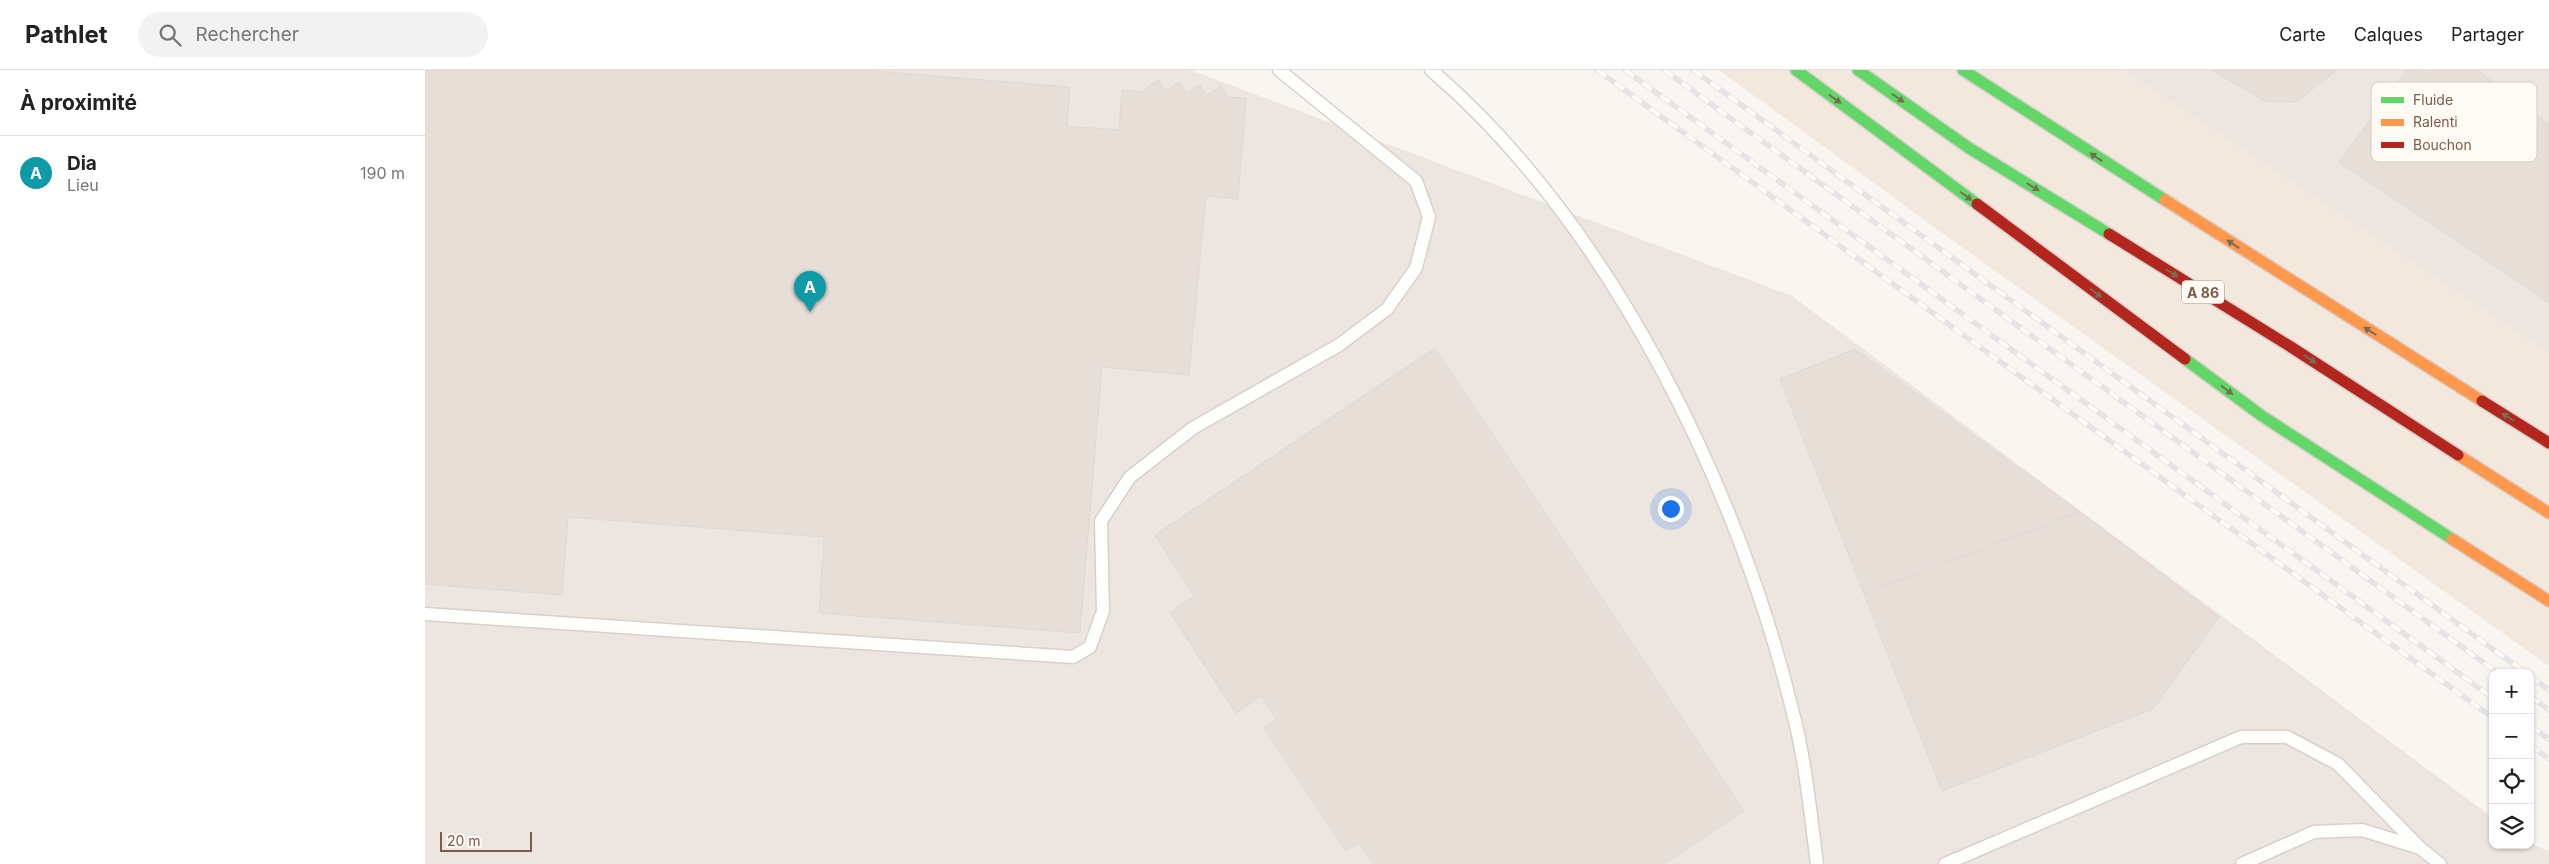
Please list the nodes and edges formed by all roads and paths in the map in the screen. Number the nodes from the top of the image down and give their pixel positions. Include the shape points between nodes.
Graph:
1 (1279, 70) edge
2 (1431, 70) edge
3 (1796, 70) edge
4 (1858, 70) edge
5 (1963, 70) edge
6 (2549, 443) edge
7 (2549, 513) edge
8 (2549, 601) edge
9 (425, 614) edge
10 (2420, 848) junction
11 (1817, 864) edge
12 (1945, 864) edge
13 (2242, 864) edge
14 (2439, 864) edge

1 - 9 lane via 1416,181 1429,218 1416,268 1387,309 1339,345 1193,428 1130,477 1101,521 1103,610 1090,647 1073,657
2 - 11 lane via 1506,146 1565,217 1649,348 1713,475 1745,553 1773,637 1796,723
3 -> 8 highway via 2262,416
4 -> 7 highway, A 86 via 1969,148 2299,352
6 -> 5 highway
10 - 12 lane via 2339,764 2287,737 2241,737
10 - 13 lane via 2362,830 2314,832
10 - 14 lane

